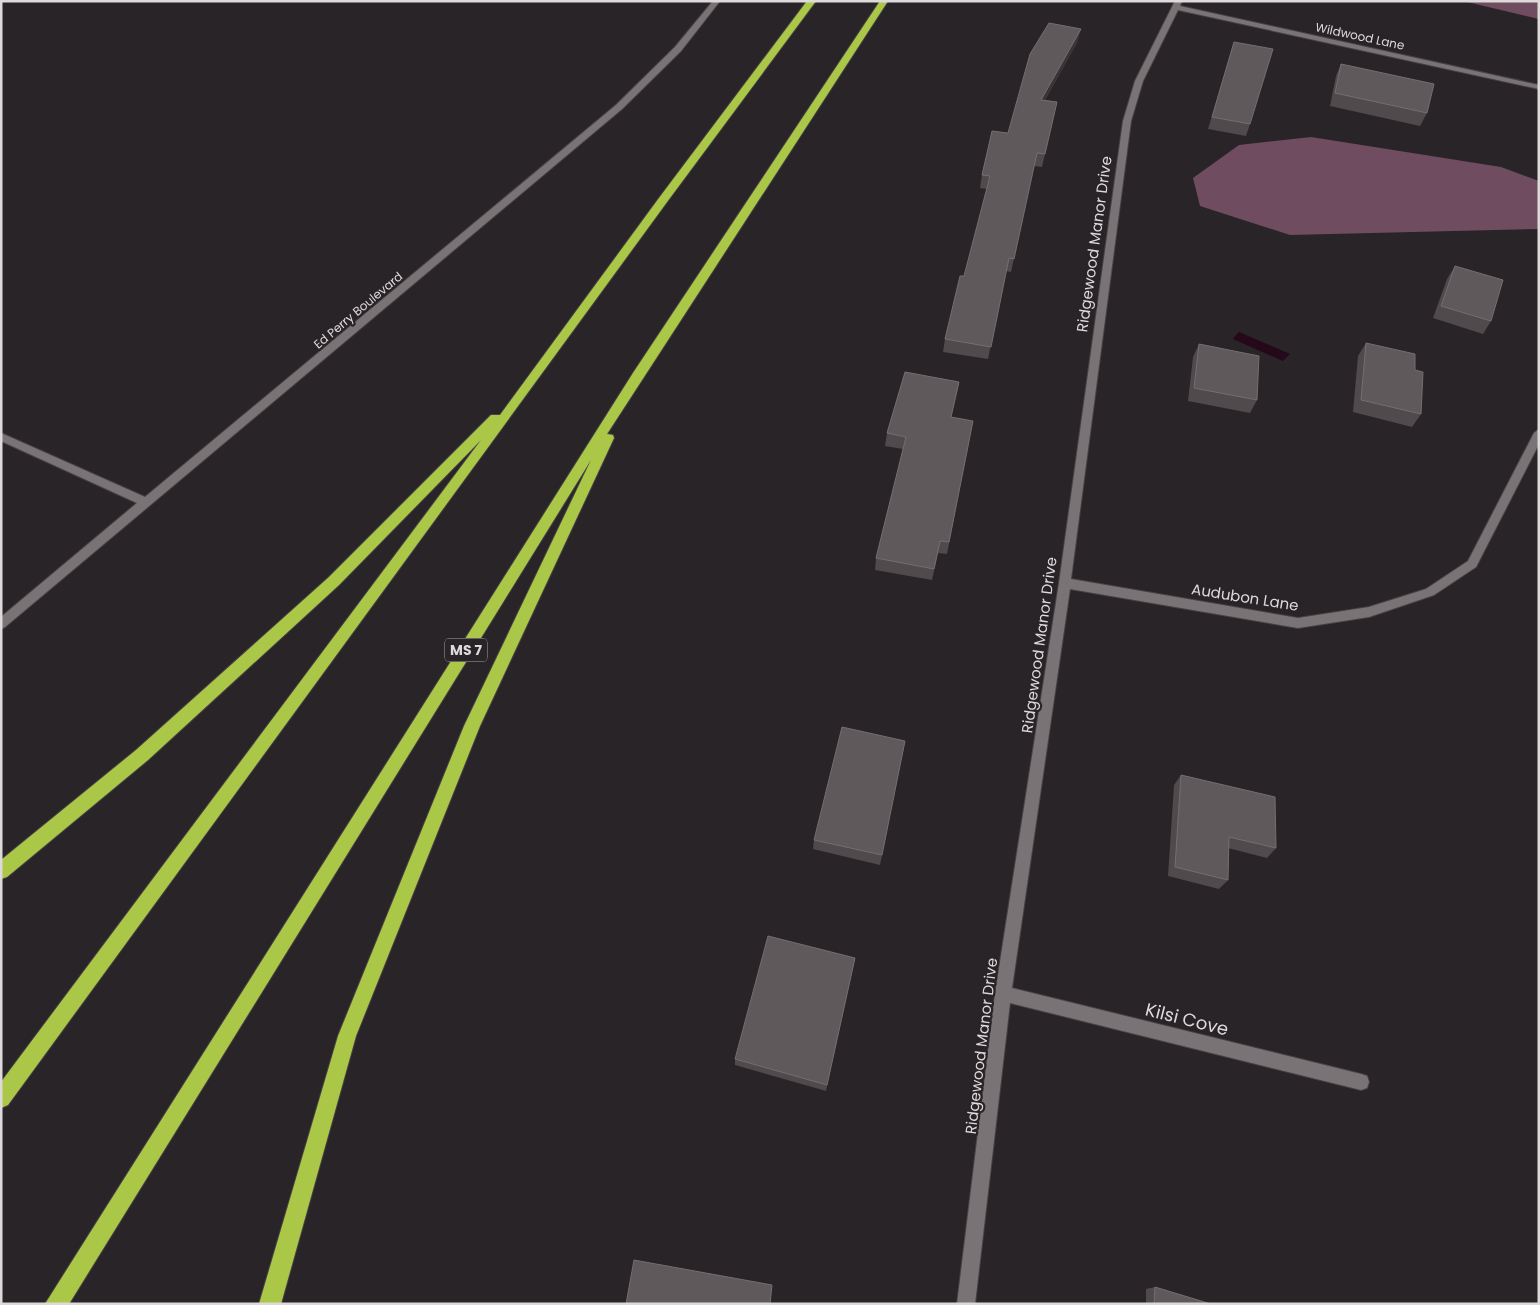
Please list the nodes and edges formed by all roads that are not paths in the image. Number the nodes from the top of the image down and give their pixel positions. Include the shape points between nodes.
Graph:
1 (717, 1) edge
2 (812, 1) edge
3 (884, 1) edge
4 (1178, 4) edge
5 (1539, 87) edge
6 (637, 376) junction
7 (533, 379) junction
8 (1539, 433) edge
9 (1, 437) edge
10 (147, 503) junction
11 (1065, 583) junction
12 (1, 624) edge
13 (1, 871) edge
14 (1003, 994) junction
15 (1361, 1082) dead end
16 (1, 1098) edge
17 (56, 1304) edge
18 (270, 1304) edge
19 (966, 1304) edge

1 - 10 street, Ed Perry Boulevard via 678,49 619,107
2 - 7 highway
3 - 6 highway, MS 7
4 - 5 street, Wildwood Lane
4 - 11 street, Ridgewood Manor Drive via 1139,80 1127,121
6 - 17 highway, MS 7
6 - 18 highway via 472,726 347,1036
7 - 13 highway via 334,581 142,755
7 - 16 highway
8 - 11 street, Audubon Lane via 1472,564 1430,592 1369,612 1298,623
9 - 10 street
10 - 12 street, Ed Perry Boulevard
11 - 14 street, Ridgewood Manor Drive
14 - 15 street, Kilsi Cove
14 - 19 street, Ridgewood Manor Drive

